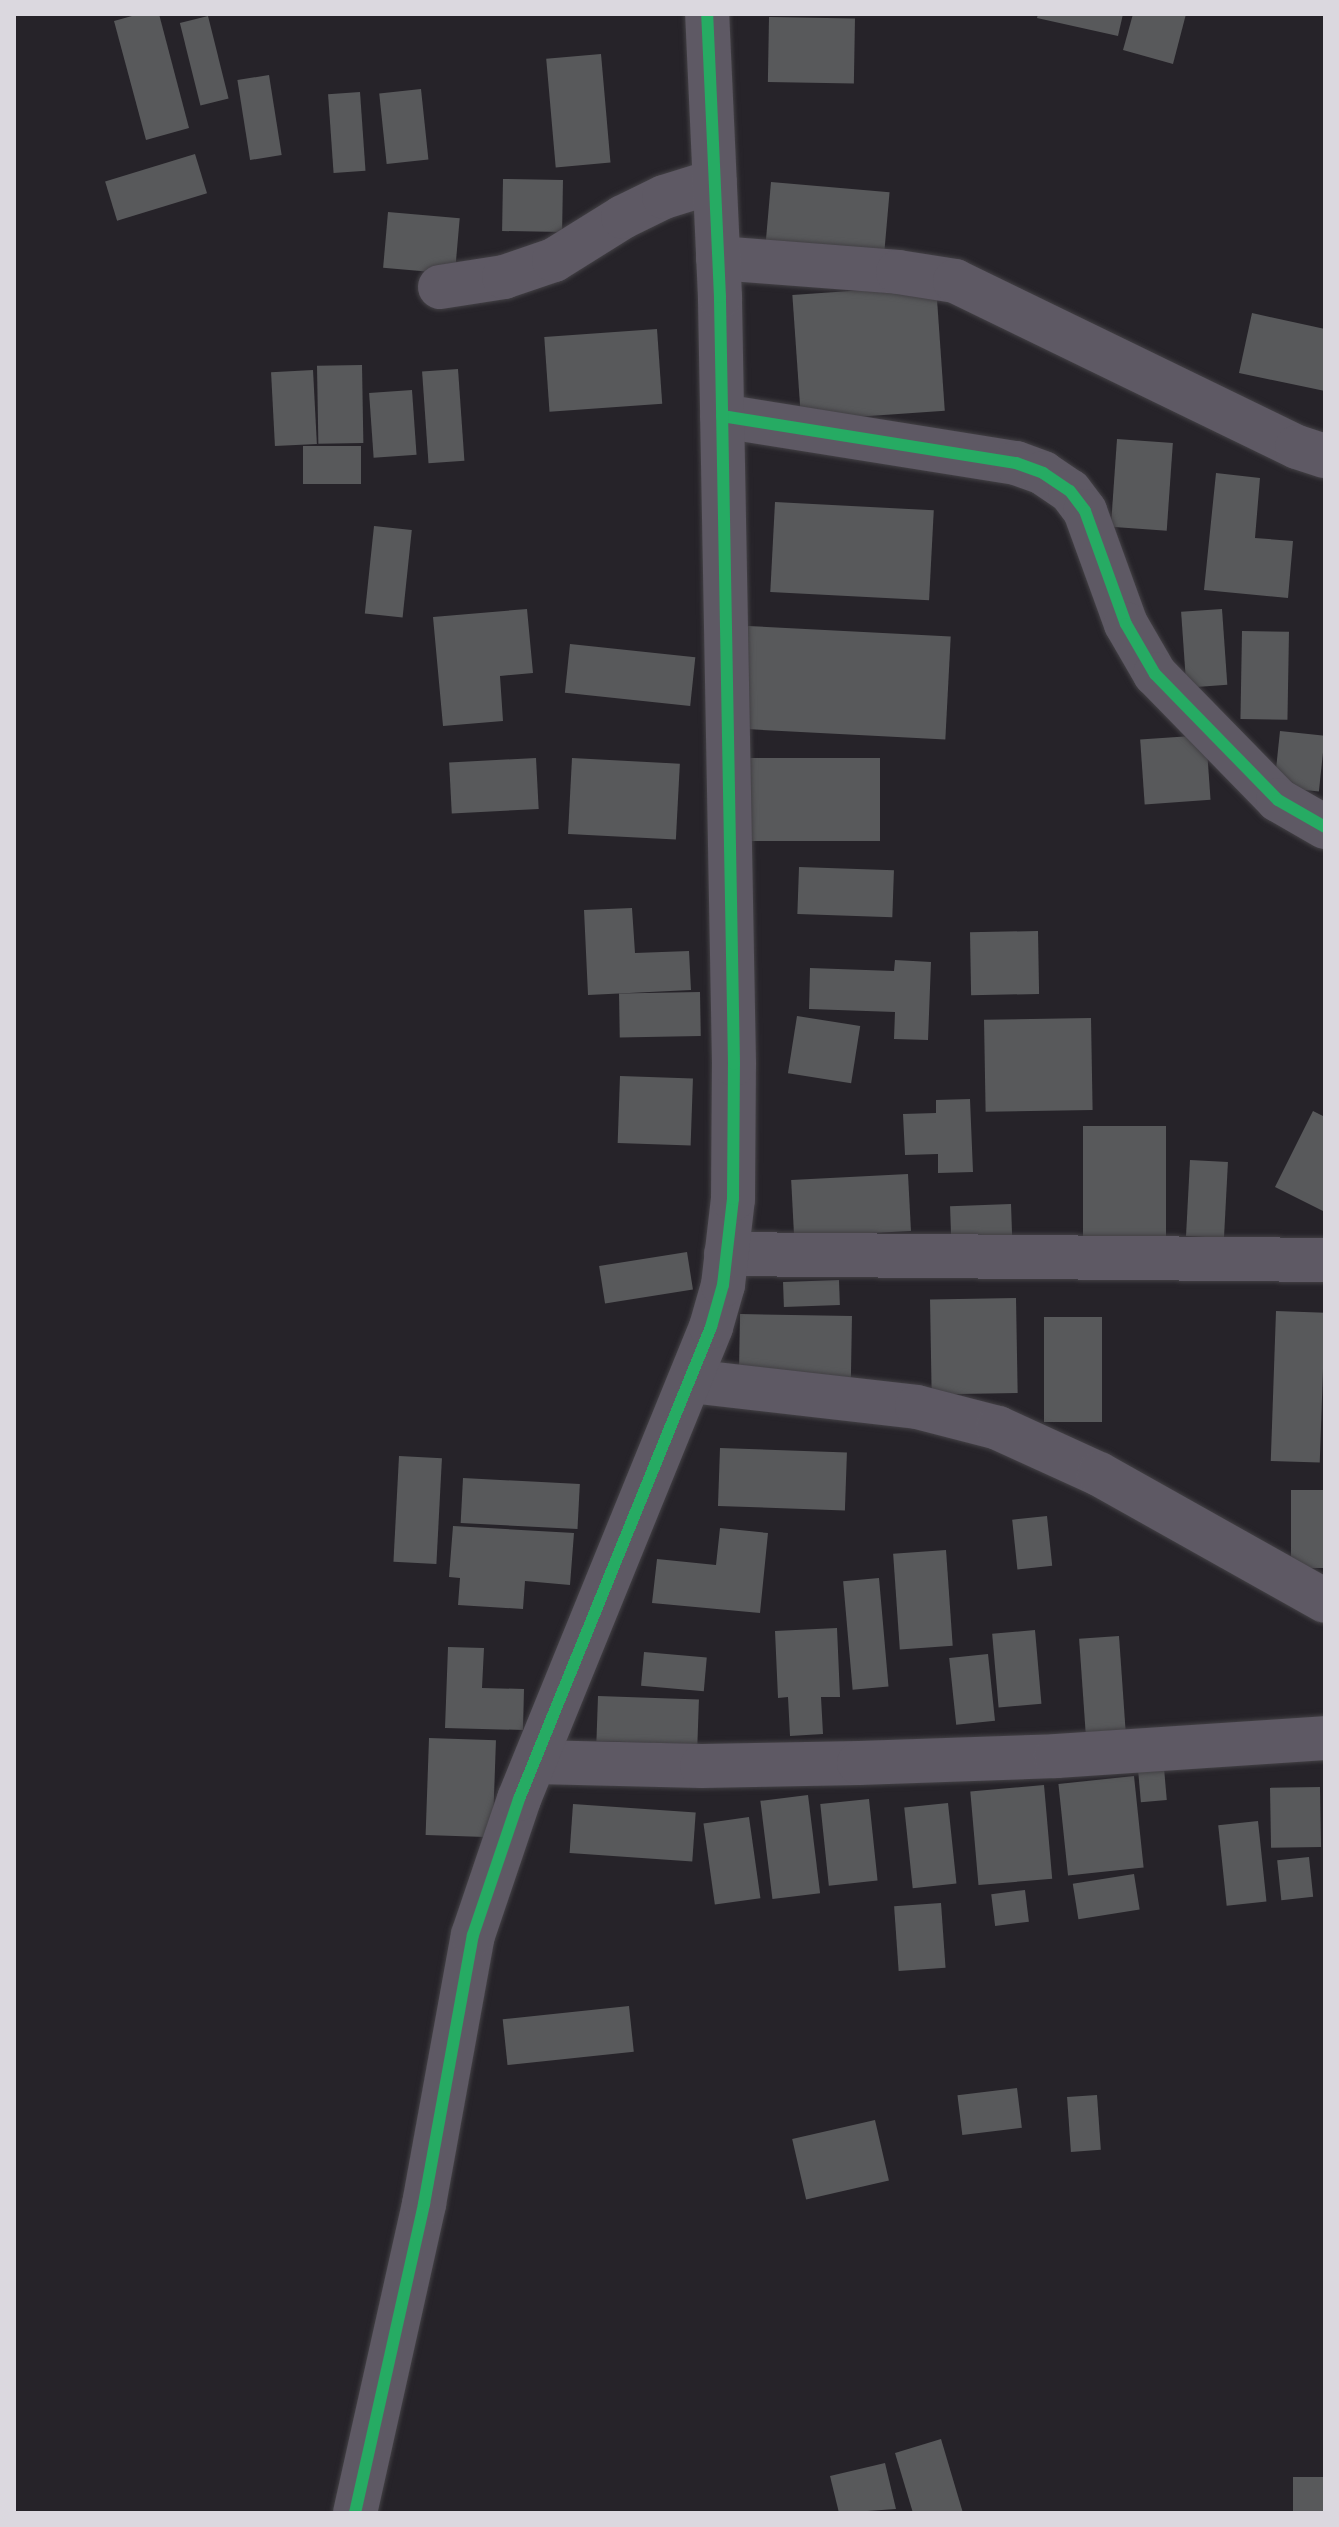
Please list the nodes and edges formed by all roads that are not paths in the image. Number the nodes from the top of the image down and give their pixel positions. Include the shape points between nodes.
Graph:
1 (707, 14) edge
2 (715, 181) junction
3 (718, 258) junction
4 (440, 287) dead end
5 (722, 416) junction
6 (1325, 456) edge
7 (1325, 827) edge
8 (726, 1254) junction
9 (1325, 1260) edge
10 (690, 1381) junction
11 (1325, 1601) edge
12 (1325, 1738) edge
13 (536, 1762) junction
14 (355, 2513) edge

1 - 2 street
2 - 3 street
2 - 4 street via 623,217 554,260 504,277
3 - 5 street
3 - 6 street via 955,281
5 - 7 street via 1016,463 1070,491 1085,511 1126,624 1155,674 1278,800
5 - 8 street via 734,1064 733,1199
8 - 9 street
8 - 10 street via 723,1285
10 - 11 street via 917,1407 998,1428 1099,1474
10 - 13 street
12 - 13 street via 859,1763
13 - 14 street via 473,1935 424,2204

